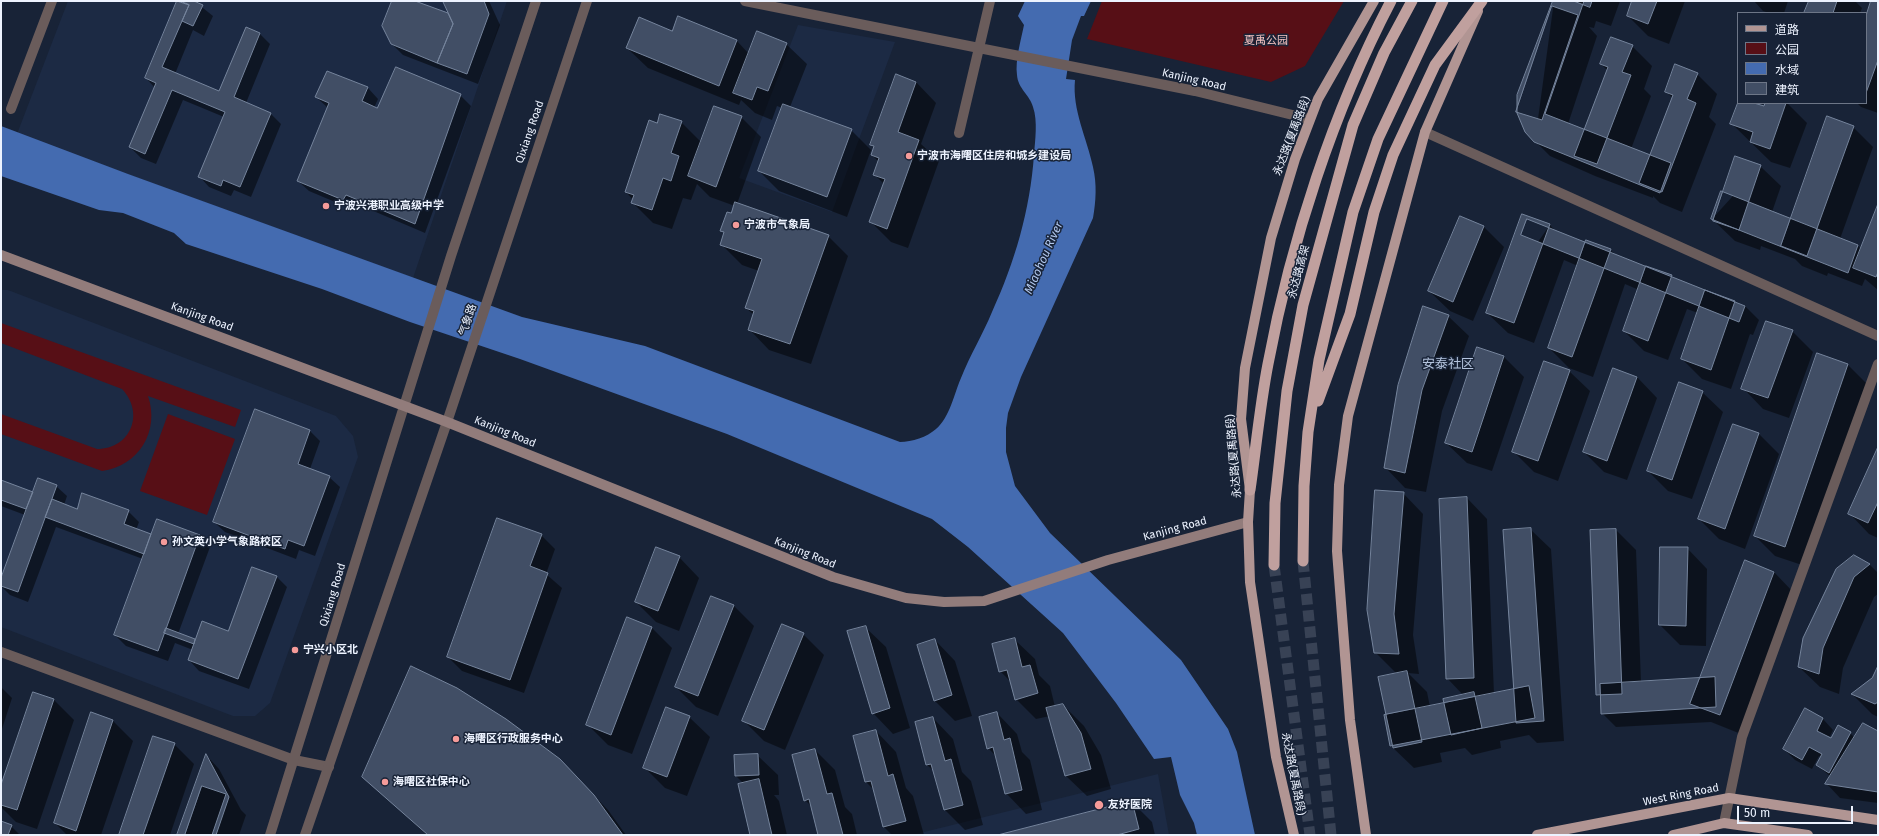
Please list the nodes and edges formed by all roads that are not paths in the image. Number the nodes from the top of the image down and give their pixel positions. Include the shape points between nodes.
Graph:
1 (52, 1) edge
2 (536, 1) edge
3 (587, 1) edge
4 (745, 1) edge
5 (990, 1) edge
6 (1374, 1) edge
7 (1391, 1) edge
8 (1412, 1) edge
9 (1443, 1) edge
10 (1482, 1) edge
11 (979, 48) junction
12 (11, 110) dead end
13 (1309, 119) junction
14 (1425, 132) junction
15 (959, 133) dead end
16 (1, 255) edge
17 (496, 271) joint
18 (1878, 336) edge
19 (1878, 364) edge
20 (405, 405) junction
21 (448, 422) junction
22 (1308, 432) junction
23 (1250, 490) junction
24 (1248, 522) junction
25 (1303, 562) tunnel mouth
26 (1274, 565) tunnel mouth
27 (1, 652) edge
28 (294, 760) junction
29 (329, 767) junction
30 (1729, 798) junction
31 (1878, 820) edge
32 (1724, 823) junction
33 (270, 835) edge
34 (305, 835) edge
35 (1294, 835) edge
36 (1366, 835) edge
37 (1537, 835) edge
38 (1673, 835) edge
39 (1808, 835) edge

1 - 12 street
2 - 20 street, Qixiang Road
3 - 17 street, Qixiang Road
4 - 11 street, Kanjing Road
5 - 11 street
6 - 13 main road, 永达路(夏禹路段)
7 - 23 highway via 1340,110 1294,247 1268,364
8 - 26 highway, 永达路高架 via 1384,53 1353,125 1303,305 1287,391 1276,503
9 - 22 highway via 1378,139 1353,212 1325,331
10 - 14 main road
10 - 22 highway via 1435,65 1393,155 1374,212 1350,314
11 - 13 street, Kanjing Road via 1195,91
11 - 15 street
13 - 23 main road, 永达路(夏禹路段) via 1294,159 1271,238 1245,368 1241,419
14 - 18 street
14 - 36 main road via 1348,416 1339,485 1337,551 1348,697
16 - 20 main road, Kanjing Road
17 - 21 street, 气象路
19 - 30 street via 1742,737
20 - 21 main road, Kanjing Road
20 - 28 street, Qixiang Road
21 - 24 main road, Kanjing Road via 833,577 906,598 944,602 984,601 1108,560
21 - 29 street
22 - 25 highway
23 - 24 main road, 永达路(夏禹路段)
24 - 35 main road, 永达路(夏禹路段) via 1251,590 1276,757
27 - 28 street
28 - 29 street
28 - 33 street, Qixiang Road
29 - 34 street
30 - 31 main road, West Ring Road
30 - 32 street
30 - 37 main road, West Ring Road
32 - 38 main road
32 - 39 main road

